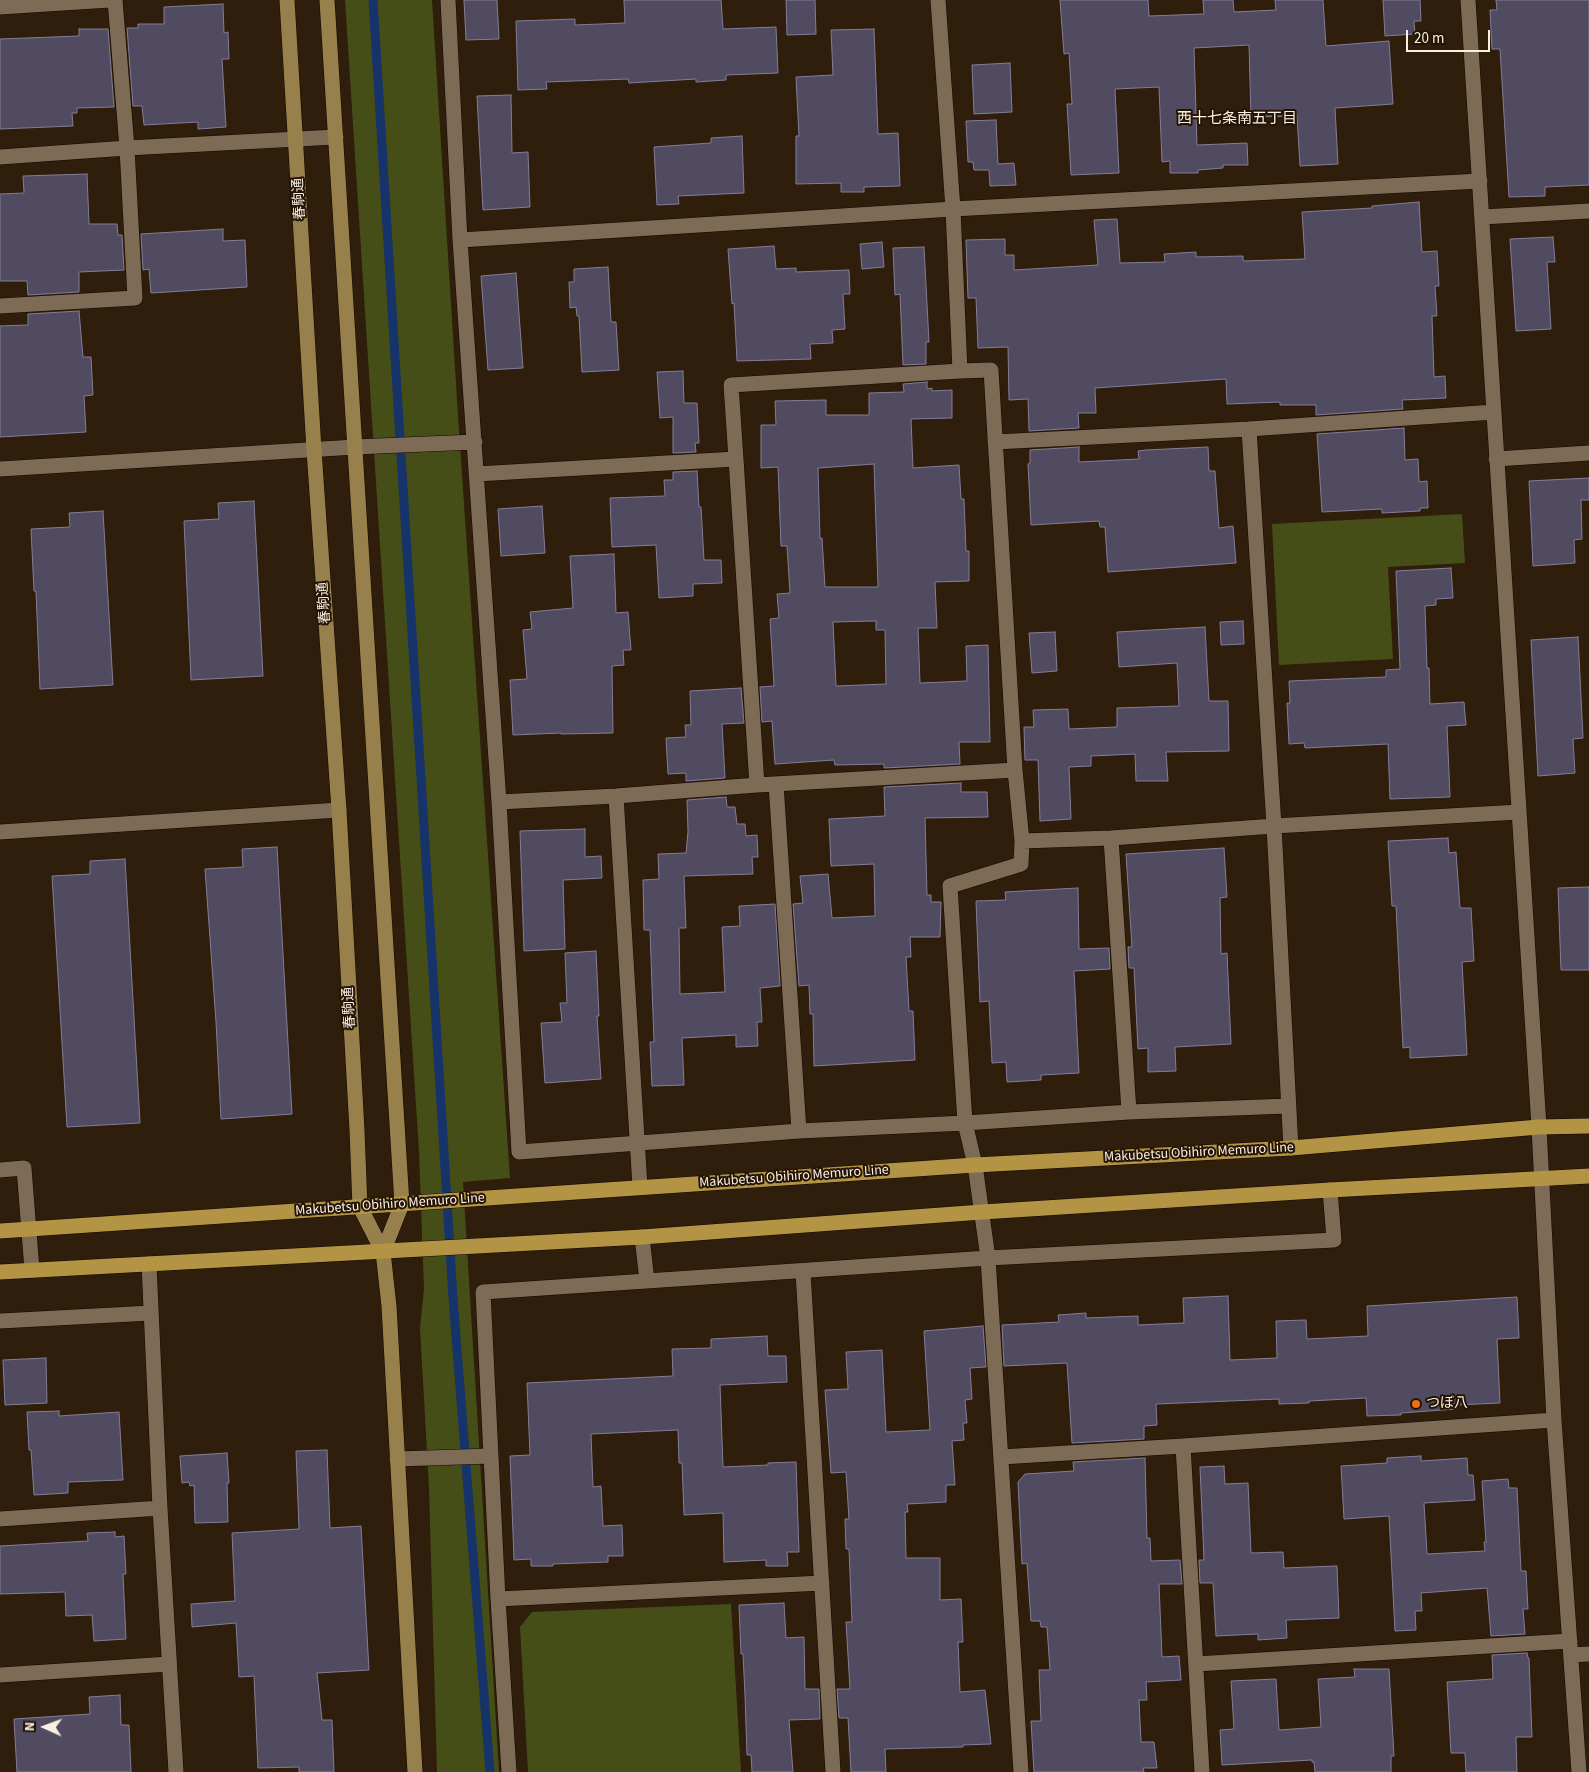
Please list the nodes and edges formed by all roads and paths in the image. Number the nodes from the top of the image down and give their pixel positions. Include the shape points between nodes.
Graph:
1 (110, 0) edge
2 (115, 0) edge
3 (288, 0) edge
4 (327, 0) edge
5 (448, 0) edge
6 (938, 0) edge
7 (1468, 0) edge
8 (0, 7) edge
9 (336, 137) junction
10 (296, 139) junction
11 (127, 148) junction
12 (0, 158) edge
13 (1480, 181) junction
14 (953, 209) junction
15 (1589, 211) edge
16 (1482, 217) junction
17 (460, 240) junction
18 (0, 306) edge
19 (960, 371) junction
20 (1494, 412) junction
21 (1249, 429) junction
22 (475, 442) junction
23 (995, 442) junction
24 (355, 447) junction
25 (314, 450) junction
26 (1589, 454) edge
27 (736, 458) junction
28 (1496, 459) junction
29 (0, 469) edge
30 (476, 474) junction
31 (1015, 770) junction
32 (776, 784) junction
33 (757, 785) junction
34 (616, 796) junction
35 (498, 802) junction
36 (339, 810) junction
37 (1519, 812) junction
38 (1274, 826) junction
39 (0, 832) edge
40 (1111, 838) junction
41 (1022, 841) junction
42 (1288, 1106) junction
43 (1129, 1112) junction
44 (965, 1124) junction
45 (1589, 1126) edge
46 (1539, 1127) junction
47 (799, 1131) junction
48 (637, 1144) junction
49 (1291, 1148) junction
50 (975, 1165) junction
51 (0, 1170) edge
52 (1589, 1176) edge
53 (1542, 1179) junction
54 (640, 1187) junction
55 (1330, 1190) junction
56 (402, 1204) junction
57 (360, 1207) junction
58 (982, 1212) junction
59 (29, 1229) junction
60 (0, 1231) edge
61 (642, 1237) junction
62 (383, 1252) junction
63 (988, 1258) junction
64 (149, 1264) junction
65 (32, 1270) junction
66 (0, 1272) edge
67 (803, 1272) junction
68 (647, 1280) junction
69 (151, 1313) junction
70 (0, 1322) edge
71 (1554, 1420) junction
72 (1183, 1446) junction
73 (490, 1456) junction
74 (1001, 1457) junction
75 (397, 1459) junction
76 (160, 1508) junction
77 (0, 1519) edge
78 (822, 1583) junction
79 (498, 1599) junction
80 (1570, 1648) junction
81 (1589, 1654) edge
82 (169, 1664) junction
83 (1196, 1664) junction
84 (0, 1675) edge
85 (176, 1772) edge
86 (415, 1772) edge
87 (509, 1772) edge
88 (833, 1772) edge
89 (1021, 1772) edge
90 (1202, 1772) edge
91 (1579, 1772) edge

1 - 8 street
2 - 11 street
3 - 10 street, 春駒通
4 - 9 street
5 - 17 street
6 - 14 street
7 - 13 street
9 - 10 street
9 - 24 street
10 - 11 street
10 - 25 street, 春駒通
11 - 12 street
11 - 18 street via 135,298
13 - 14 street
13 - 16 street
14 - 17 street
14 - 19 street
15 - 16 street
16 - 20 street
17 - 22 street
19 - 23 street via 991,370
19 - 27 street via 731,384
20 - 21 street
20 - 28 street
21 - 23 street
21 - 38 street
22 - 24 street
22 - 30 street
23 - 31 street
24 - 25 street
24 - 56 street
25 - 29 street
25 - 36 street, 春駒通
26 - 28 street
27 - 30 street
27 - 33 street
28 - 37 street
30 - 35 street
31 - 32 street
31 - 41 street
32 - 33 street
32 - 47 street
33 - 34 street
34 - 35 street
34 - 48 street
35 - 48 street via 519,1152
36 - 39 street
36 - 57 street, 春駒通
37 - 38 street
37 - 46 street
38 - 40 street
38 - 42 street
40 - 41 street
40 - 43 street
41 - 44 street via 1021,864 950,886
42 - 43 street
42 - 49 street
43 - 44 street
44 - 47 street
44 - 50 street
45 - 46 main road, Makubetsu Obihiro Memuro Line
46 - 49 main road, Makubetsu Obihiro Memuro Line
46 - 53 street
47 - 48 street
48 - 54 street
49 - 50 main road, Makubetsu Obihiro Memuro Line
50 - 54 main road, Makubetsu Obihiro Memuro Line
50 - 58 street
51 - 59 street via 24,1168
52 - 53 main road
53 - 55 main road
53 - 71 street
54 - 56 main road, Makubetsu Obihiro Memuro Line
55 - 58 main road
55 - 63 street via 1334,1240
56 - 57 main road, Makubetsu Obihiro Memuro Line
56 - 62 street
57 - 59 main road, Makubetsu Obihiro Memuro Line
57 - 62 street
58 - 61 main road
58 - 63 street
59 - 60 main road, Makubetsu Obihiro Memuro Line
59 - 65 street
61 - 62 main road
61 - 68 street
62 - 64 main road
62 - 75 street
63 - 67 street
63 - 74 street
64 - 65 main road
64 - 69 street
65 - 66 main road
67 - 68 street
67 - 78 street
68 - 73 street via 483,1292
69 - 70 street
69 - 76 street
71 - 72 street
71 - 80 street
72 - 74 street
72 - 83 street
73 - 75 street
73 - 79 street
74 - 89 street
75 - 86 street
76 - 77 street
76 - 82 street
78 - 79 street
78 - 88 street
79 - 87 street
80 - 81 street
80 - 83 street
80 - 91 street
82 - 84 street
82 - 85 street
83 - 90 street

